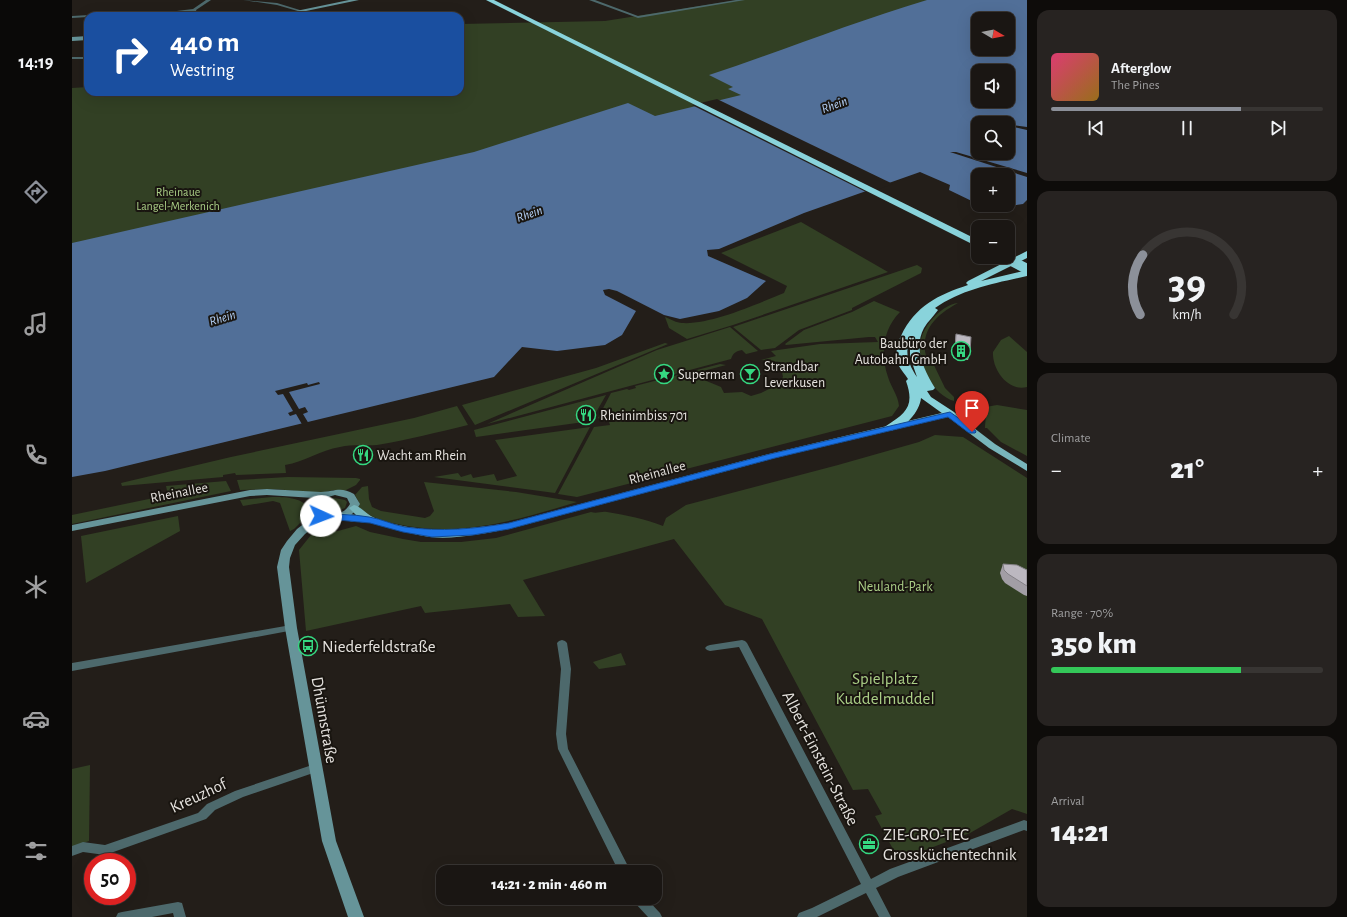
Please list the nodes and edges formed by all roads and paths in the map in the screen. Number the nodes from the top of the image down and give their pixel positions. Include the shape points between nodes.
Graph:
1 (209, 0) edge
2 (245, 0) edge
3 (357, 0) edge
4 (489, 0) edge
5 (497, 0) edge
6 (591, 0) edge
7 (743, 0) edge
8 (194, 10) joint
9 (301, 11) junction
10 (175, 12) edge
11 (294, 12) edge
12 (84, 16) edge
13 (72, 17) edge
14 (84, 38) edge
15 (72, 39) edge
16 (72, 58) edge
17 (84, 58) edge
18 (971, 233) edge
19 (971, 241) edge
20 (1015, 254) edge
21 (1027, 254) edge
22 (1027, 260) edge
23 (1015, 263) edge
24 (1027, 269) edge
25 (1027, 273) edge
26 (1027, 277) edge
27 (940, 299) junction
28 (908, 372) junction
29 (950, 414) junction
30 (890, 428) junction
31 (1027, 468) edge
32 (293, 494) junction
33 (323, 496) junction
34 (315, 503) junction
35 (354, 508) junction
36 (321, 516) junction
37 (341, 516) junction
38 (371, 520) junction
39 (72, 528) edge
40 (291, 628) junction
41 (562, 643) dead end
42 (710, 648) dead end
43 (72, 667) edge
44 (315, 768) junction
45 (1027, 826) edge
46 (72, 851) edge
47 (622, 865) edge
48 (868, 886) junction
49 (645, 905) edge
50 (122, 917) edge
51 (180, 917) edge
52 (356, 917) edge
53 (656, 917) edge
54 (803, 917) edge
55 (885, 917) edge

1 - 8 street
2 - 9 street via 277,4
3 - 9 main road
4 - 19 highway
5 - 18 highway
6 - 7 street via 638,17
8 - 10 street
9 - 11 main road
12 - 13 street
14 - 15 main road
16 - 17 street
20 - 22 highway
21 - 27 highway
23 - 24 highway, bridge
25 - 27 highway
26 - 29 highway via 982,288 944,302 920,325 913,350 917,363 928,387
27 - 28 highway via 923,310 906,330 902,357
28 - 29 highway via 927,399
28 - 30 highway via 916,395 914,405 903,420
29 - 30 main road, Rheinallee
29 - 31 main road via 992,446
30 - 38 main road, Rheinallee via 502,527 473,532 432,534
32 - 33 main road, Rheinallee
32 - 34 main road, Rheinallee
32 - 39 main road, Rheinallee via 250,493
33 - 34 main road
33 - 35 main road, Rheinallee via 335,492 347,494 355,501
34 - 36 main road via 314,510
35 - 37 main road
35 - 38 main road, Rheinallee
36 - 37 main road, Rheinallee
36 - 40 main road, Dhünnstraße via 296,535 283,560
37 - 38 main road, Rheinallee
40 - 43 street
40 - 44 main road, Dhünnstraße
41 - 47 street via 566,669 561,734 564,749
42 - 48 street, Albert-Einstein-Straße via 742,643
44 - 46 street, Kreuzhof via 239,794 211,807 202,816 104,850 83,847
44 - 52 main road, Dhünnstraße via 329,841
45 - 48 street via 894,873
48 - 54 street
48 - 55 street, Albert-Einstein-Straße
49 - 53 street
50 - 51 street via 178,907

